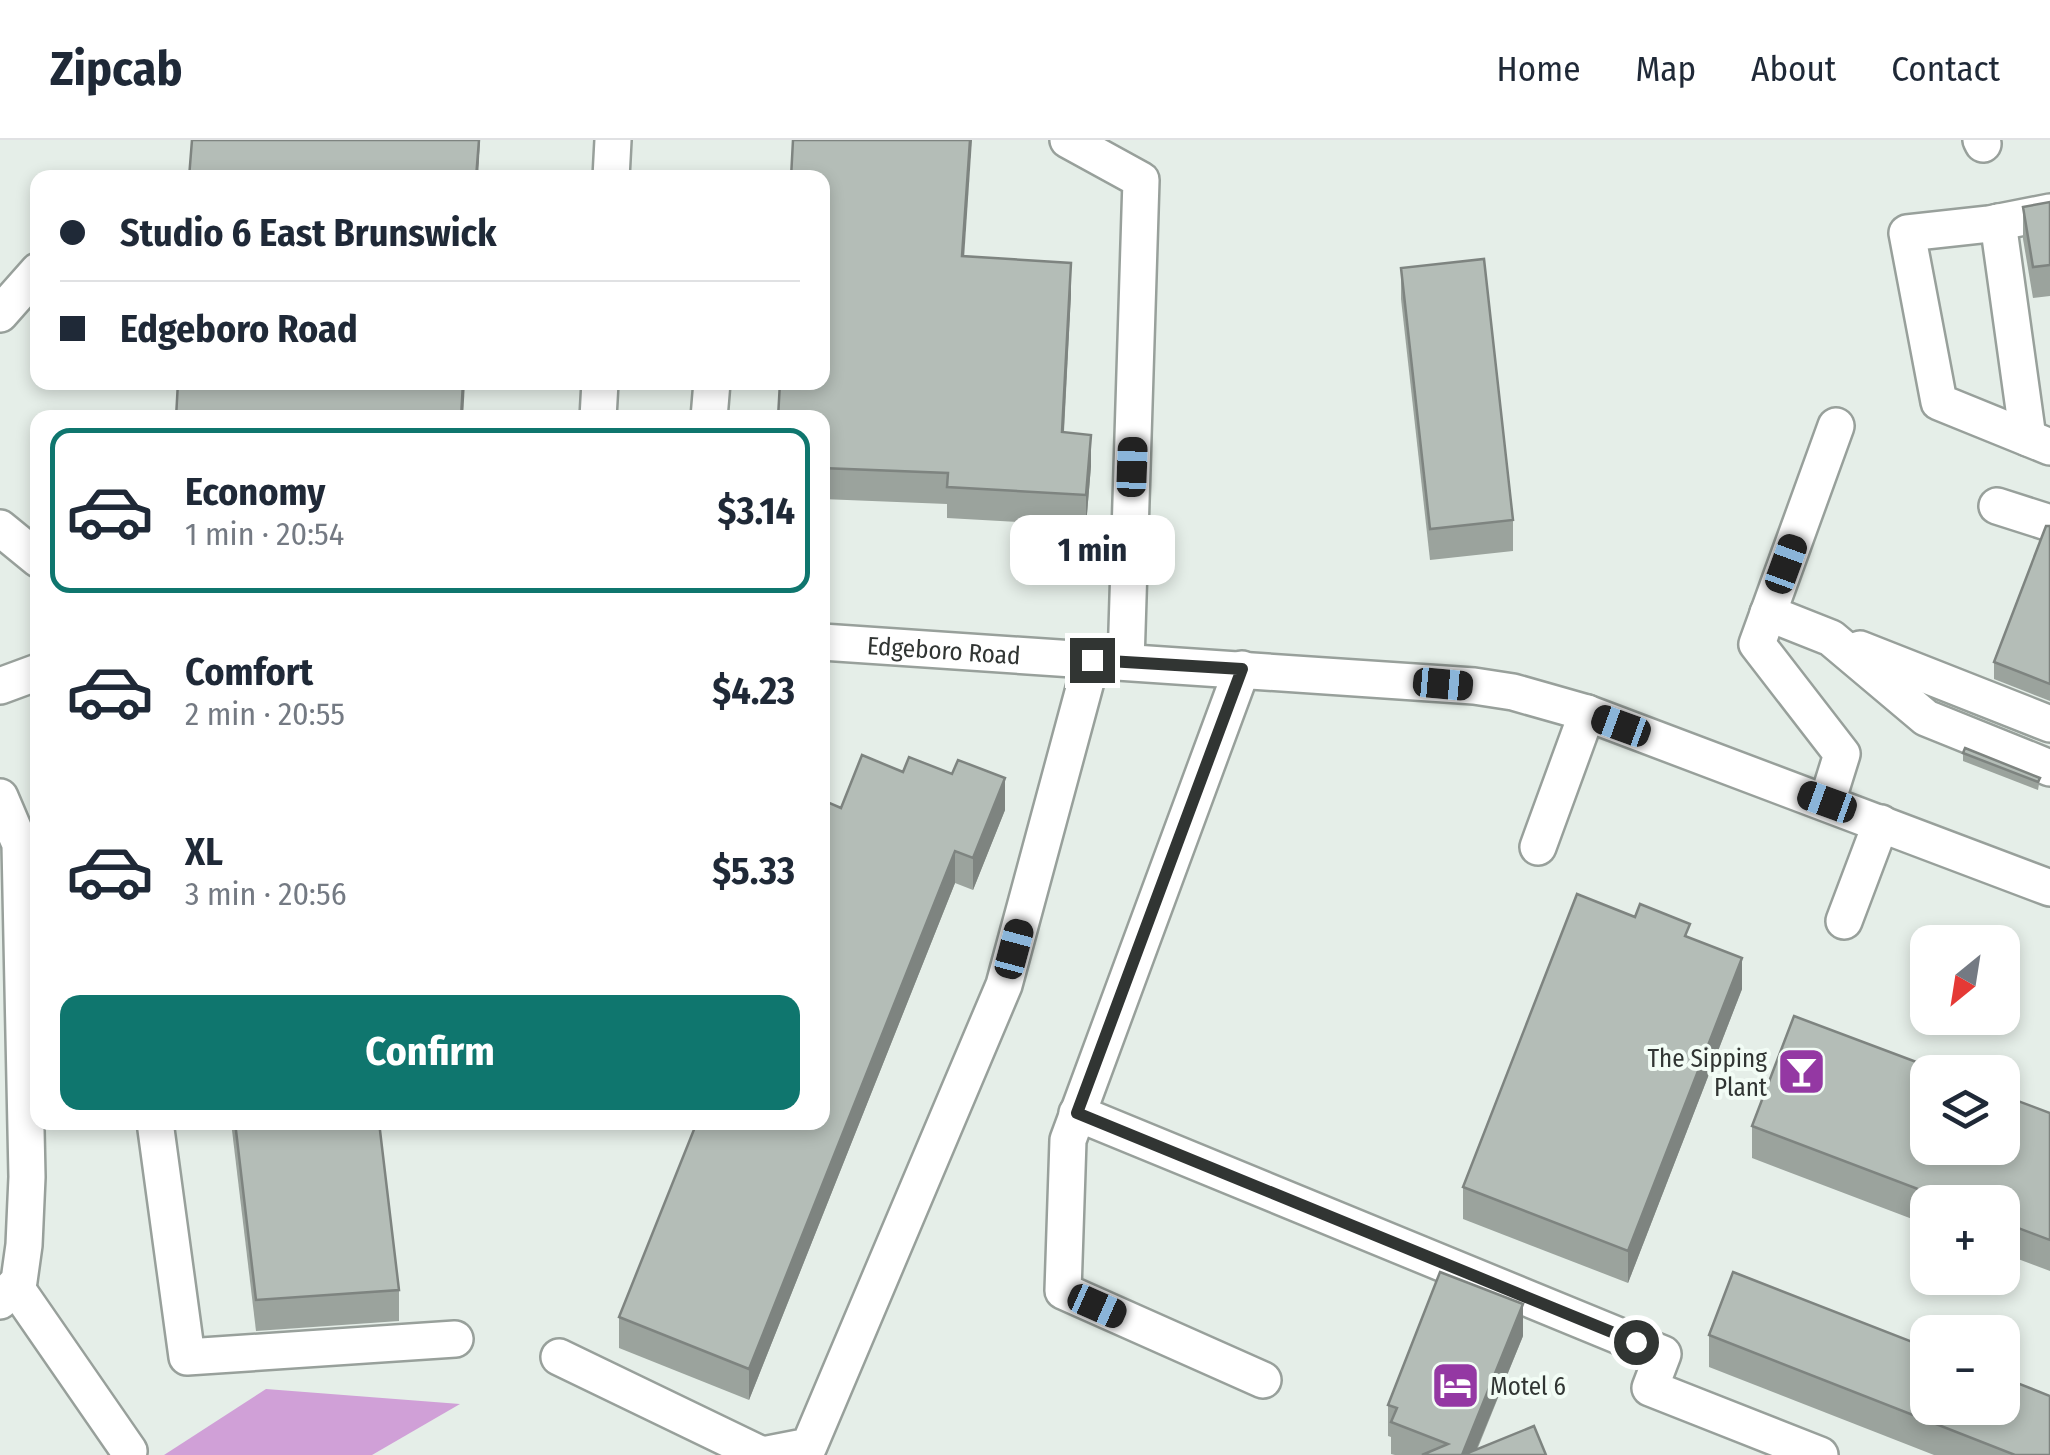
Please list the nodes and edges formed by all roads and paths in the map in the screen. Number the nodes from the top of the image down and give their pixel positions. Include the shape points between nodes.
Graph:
1 (613, 140) edge
2 (1068, 140) edge
3 (611, 170) edge
4 (2050, 212) edge
5 (1998, 222) junction
6 (30, 280) edge
7 (0, 314) edge
8 (1836, 426) dead end
9 (2039, 443) edge
10 (1997, 506) dead end
11 (2050, 523) edge
12 (0, 528) edge
13 (30, 552) edge
14 (1762, 629) junction
15 (1831, 638) junction
16 (830, 643) edge
17 (1109, 661) junction
18 (1242, 669) junction
19 (30, 675) edge
20 (0, 686) edge
21 (1587, 713) junction
22 (2050, 724) edge
23 (2050, 768) edge
24 (0, 797) edge
25 (1827, 802) junction
26 (1881, 823) junction
27 (1538, 847) dead end
28 (10, 888) edge
29 (2050, 888) edge
30 (1844, 921) dead end
31 (1077, 1113) junction
32 (156, 1130) edge
33 (12, 1290) edge
34 (455, 1339) dead end
35 (560, 1357) dead end
36 (1262, 1380) dead end
37 (1820, 1454) edge
38 (128, 1455) edge

1 - 3 street
2 - 17 street via 1142,180
4 - 5 street
5 - 9 street
5 - 9 street via 1908,234 1940,402
6 - 7 street
8 - 14 street
10 - 11 street
12 - 13 street
14 - 15 street
14 - 25 street via 1842,754
15 - 22 street
15 - 23 street via 1926,718
16 - 17 street, Edgeboro Road
17 - 18 street, Edgeboro Road
17 - 35 street via 1004,986 809,1446 762,1454
18 - 21 street, Edgeboro Road via 1474,686
18 - 31 street
19 - 20 street
21 - 25 street, Edgeboro Road
21 - 27 street
24 - 28 street via 20,844
25 - 26 street, Edgeboro Road
26 - 29 street, Edgeboro Road
26 - 30 street
28 - 33 street via 26,1177 24,1245
31 - 36 street via 1068,1140 1063,1291
31 - 37 street via 1663,1354 1650,1388
32 - 34 street via 188,1357
33 - 38 street

